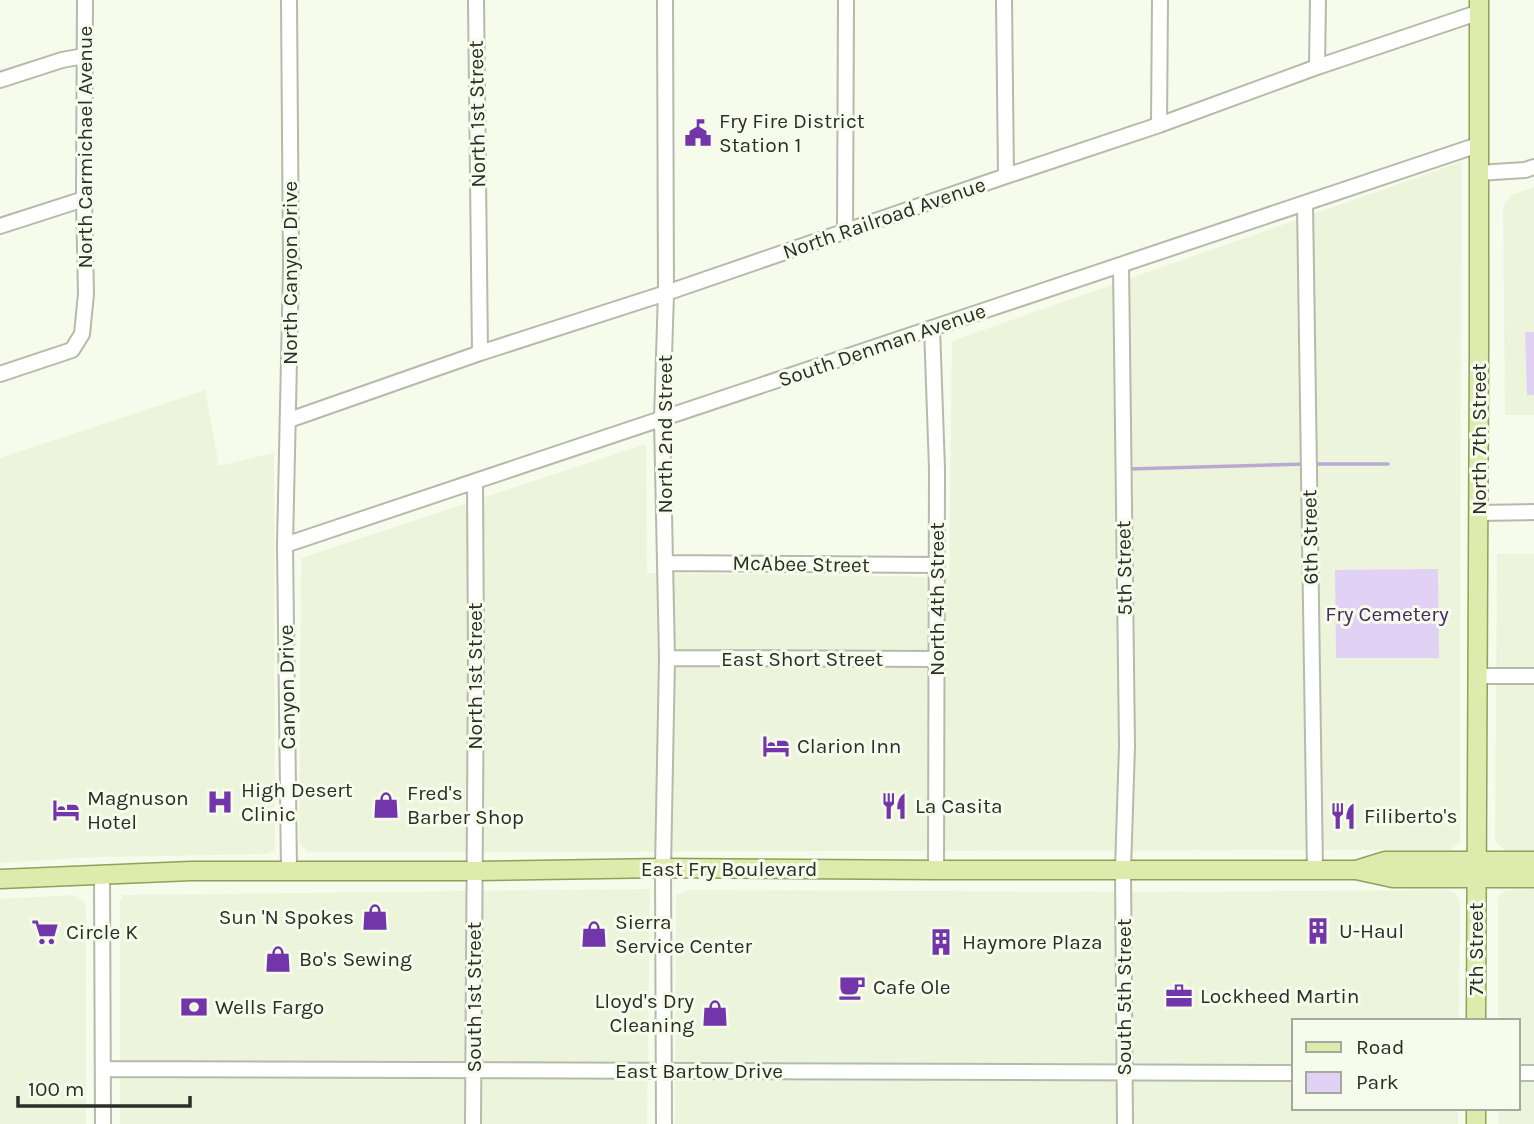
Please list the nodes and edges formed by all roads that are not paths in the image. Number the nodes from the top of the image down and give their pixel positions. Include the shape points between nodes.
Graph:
1 (85, 0) edge
2 (289, 0) edge
3 (476, 0) edge
4 (665, 0) edge
5 (846, 0) edge
6 (1004, 0) edge
7 (1160, 0) edge
8 (1318, 0) edge
9 (1479, 8) edge
10 (84, 56) junction
11 (1317, 67) junction
12 (0, 80) edge
13 (1160, 125) junction
14 (1478, 145) junction
15 (1534, 167) edge
16 (1478, 173) junction
17 (1006, 176) junction
18 (84, 199) junction
19 (1305, 204) junction
20 (0, 226) edge
21 (845, 232) junction
22 (1121, 265) junction
23 (666, 293) junction
24 (932, 328) junction
25 (480, 353) junction
26 (0, 374) edge
27 (663, 419) junction
28 (289, 420) junction
29 (475, 482) junction
30 (1534, 512) edge
31 (1478, 513) junction
32 (285, 545) junction
33 (666, 563) junction
34 (937, 565) junction
35 (667, 658) junction
36 (937, 659) junction
37 (1477, 676) junction
38 (1534, 676) edge
39 (1534, 861) edge
40 (663, 868) junction
41 (1476, 869) junction
42 (475, 870) junction
43 (936, 870) junction
44 (1124, 870) junction
45 (289, 871) junction
46 (1315, 871) junction
47 (102, 874) junction
48 (1534, 878) edge
49 (0, 879) edge
50 (1476, 1019) edge
51 (103, 1069) junction
52 (473, 1070) junction
53 (664, 1071) junction
54 (1125, 1072) junction
55 (1292, 1073) edge
56 (103, 1124) edge
57 (473, 1124) edge
58 (664, 1124) edge
59 (1125, 1124) edge

1 - 10 street, North Carmichael Avenue
2 - 28 street, North Canyon Drive
3 - 25 street, North 1st Street
4 - 23 street, North 2nd Street
5 - 21 street
6 - 17 street
7 - 13 street
8 - 11 street
9 - 11 street, North Railroad Avenue via 1471,15
9 - 14 main road, North 7th Street
10 - 12 street
10 - 18 street, North Carmichael Avenue
11 - 13 street, North Railroad Avenue
13 - 17 street, North Railroad Avenue
14 - 16 main road, North 7th Street
14 - 19 street, South Denman Avenue
15 - 16 street
16 - 31 main road, North 7th Street
17 - 21 street, North Railroad Avenue
18 - 20 street
18 - 26 street, North Carmichael Avenue via 82,334 72,350
19 - 22 street, South Denman Avenue
19 - 46 street, 6th Street
21 - 23 street, North Railroad Avenue
22 - 24 street, South Denman Avenue
22 - 44 street, 5th Street via 1127,746
23 - 25 street, North Railroad Avenue
23 - 27 street, North 2nd Street
24 - 27 street, South Denman Avenue
24 - 34 street, North 4th Street
25 - 28 street, North Railroad Avenue
27 - 29 street, South Denman Avenue
27 - 33 street, North 2nd Street
28 - 32 street, North Canyon Drive
29 - 32 street, South Denman Avenue
29 - 42 street, North 1st Street
30 - 31 street
31 - 37 main road, North 7th Street
32 - 45 street, Canyon Drive
33 - 34 street, McAbee Street
33 - 35 street, North 2nd Street
34 - 36 street, North 4th Street
35 - 36 street, East Short Street
35 - 40 street, North 2nd Street
36 - 43 street, North 4th Street
37 - 38 street
37 - 41 main road, North 7th Street
39 - 41 main road, East Fry Boulevard
40 - 42 main road, East Fry Boulevard
40 - 43 main road, East Fry Boulevard
40 - 53 street, North 2nd Street
41 - 46 main road, East Fry Boulevard via 1393,878 1356,870
41 - 48 main road, East Fry Boulevard
41 - 50 main road, 7th Street
42 - 45 main road, East Fry Boulevard
42 - 52 street, South 1st Street
43 - 44 main road, East Fry Boulevard
44 - 46 main road, East Fry Boulevard
44 - 54 street, South 5th Street
45 - 47 main road, East Fry Boulevard
47 - 49 main road, East Fry Boulevard
47 - 51 street
51 - 52 street, East Bartow Drive
51 - 56 street
52 - 53 street, East Bartow Drive
52 - 57 street, South 1st Street
53 - 54 street, East Bartow Drive
53 - 58 street, North 2nd Street
54 - 55 street, East Bartow Drive
54 - 59 street, South 5th Street

